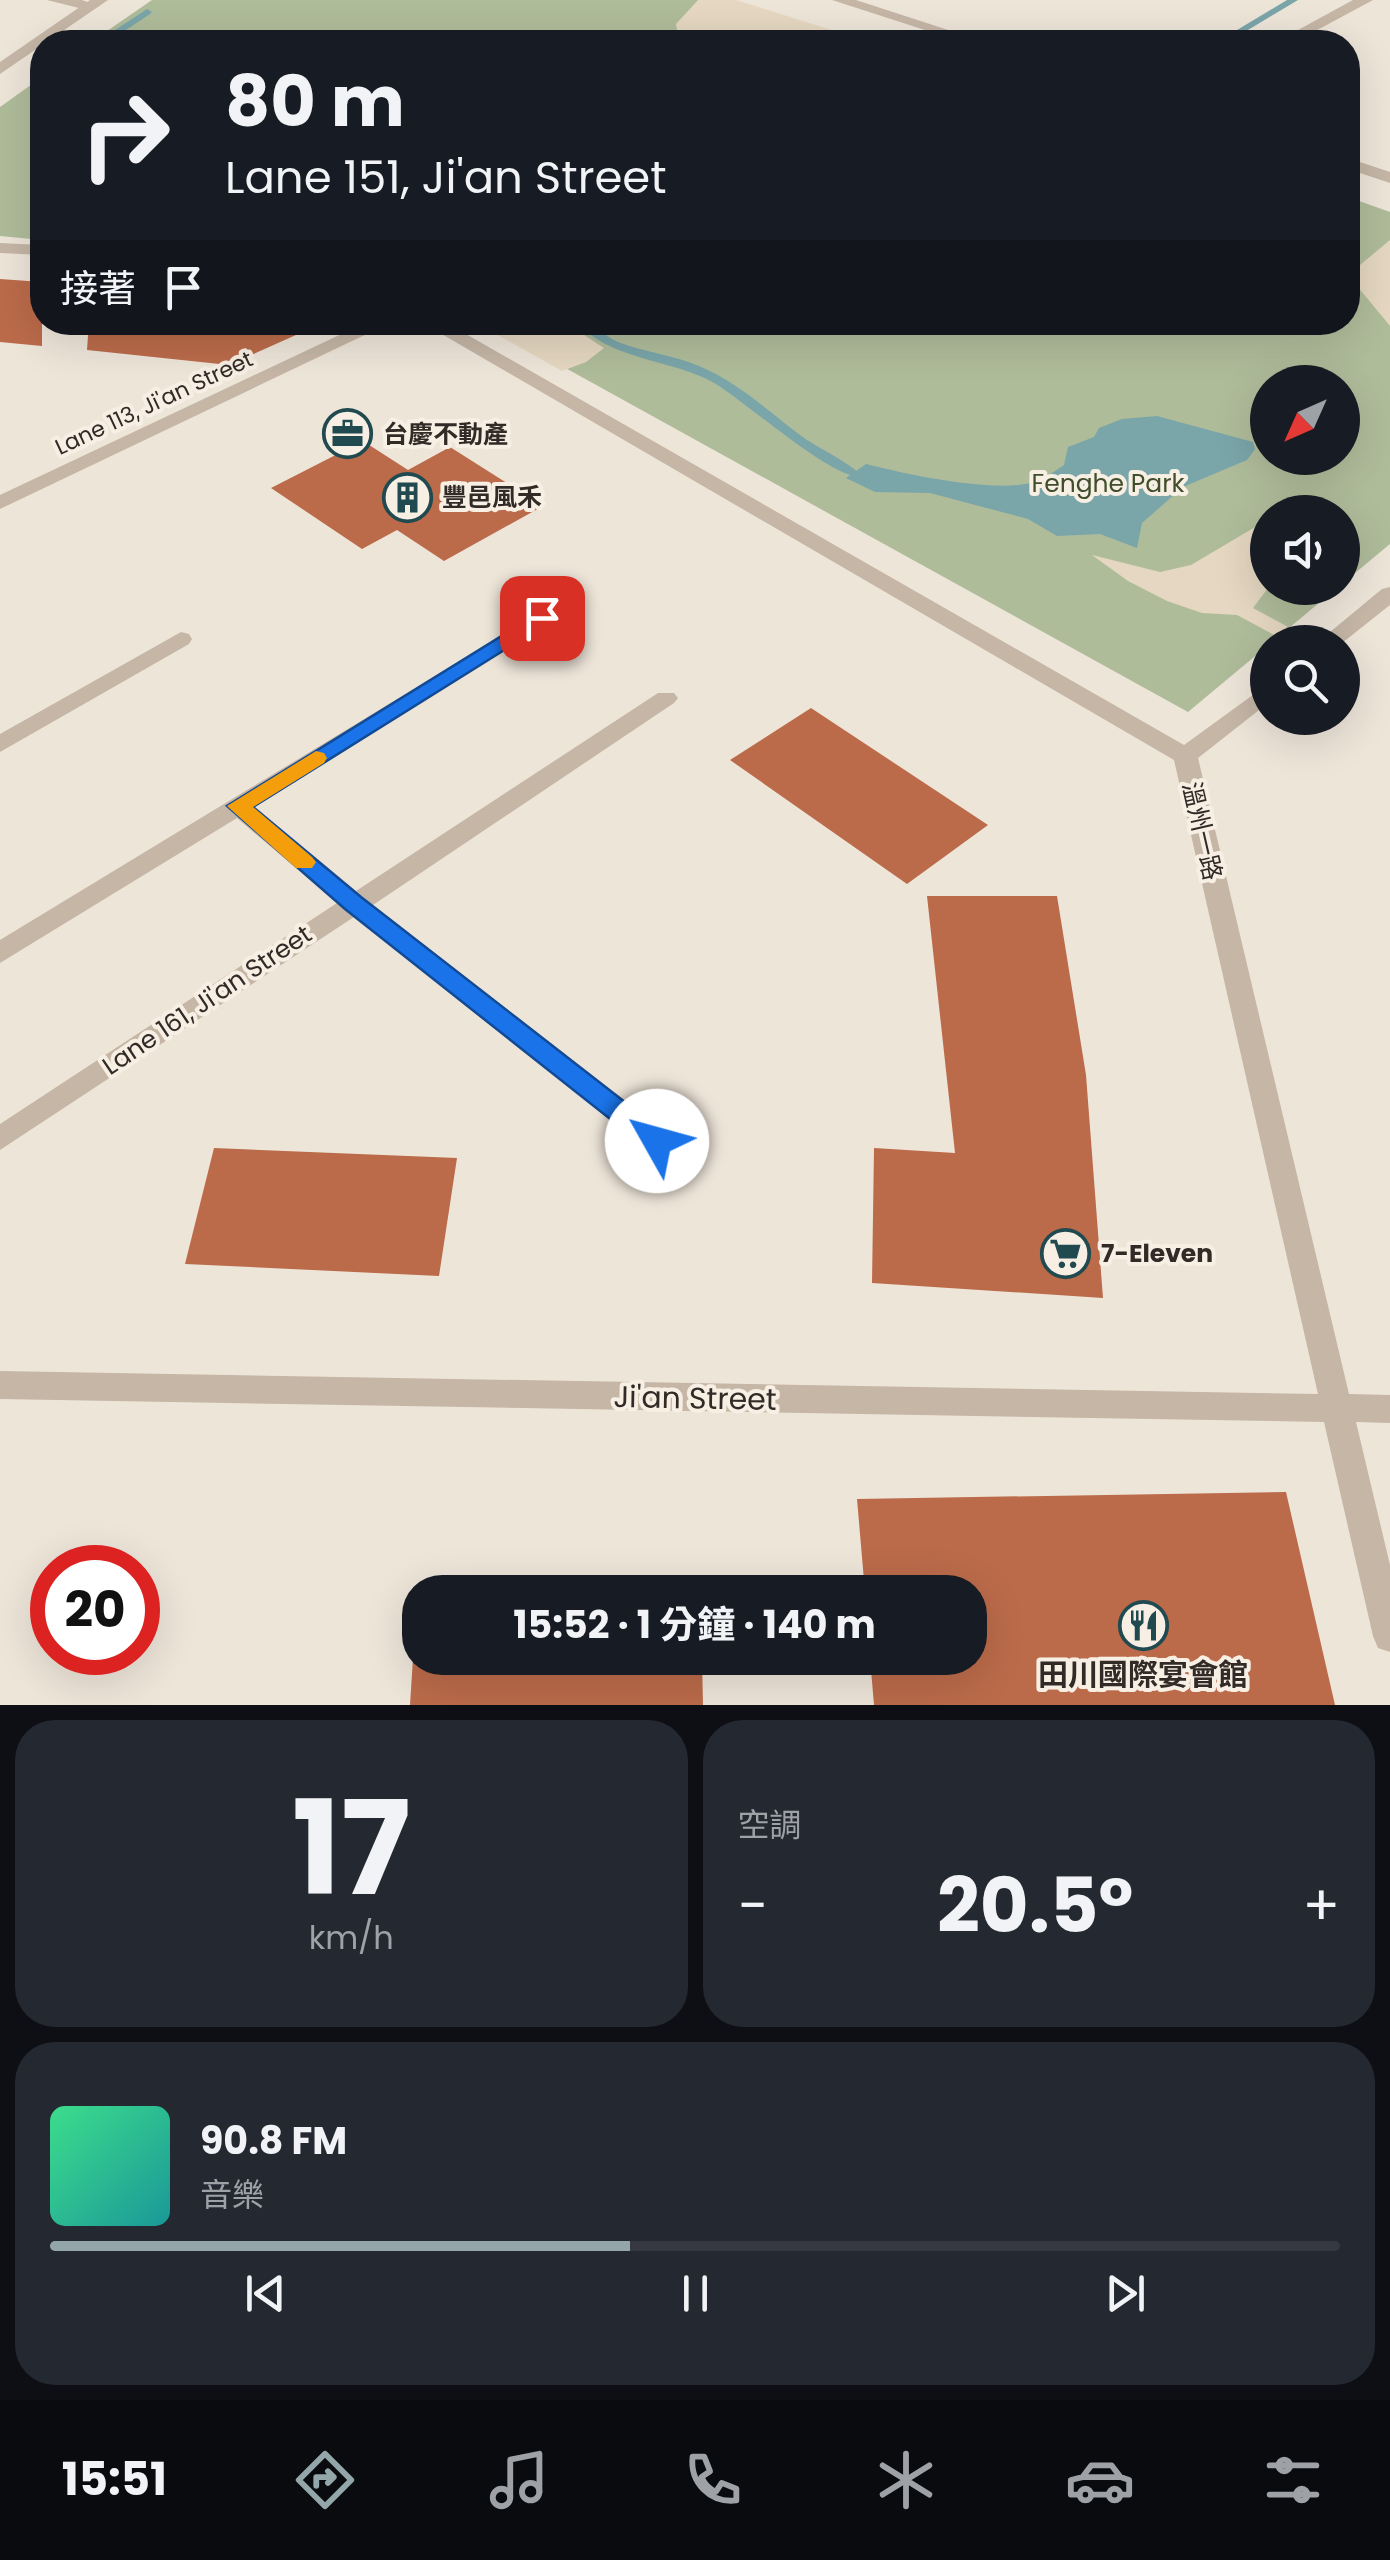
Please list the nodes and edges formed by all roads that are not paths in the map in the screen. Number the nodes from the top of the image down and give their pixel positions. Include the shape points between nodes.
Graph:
1 (55, 0) edge
2 (840, 0) edge
3 (1365, 0) edge
4 (95, 3) edge
5 (56, 30) edge
6 (939, 30) edge
7 (1307, 30) edge
8 (30, 48) edge
9 (0, 69) edge
10 (1360, 167) edge
11 (1390, 178) edge
12 (0, 248) edge
13 (30, 249) edge
14 (355, 335) edge
15 (453, 335) edge
16 (0, 503) edge
17 (1390, 594) edge
18 (542, 618) dead end
19 (1350, 625) edge
20 (182, 640) dead end
21 (666, 698) dead end
22 (1250, 705) edge
23 (0, 744) edge
24 (1185, 756) junction
25 (238, 806) junction
26 (353, 903) junction
27 (0, 953) edge
28 (0, 1139) edge
29 (657, 1141) dead end
30 (0, 1386) edge
31 (1390, 1409) edge
32 (1340, 1410) junction
33 (1390, 1636) edge

1 - 4 street
2 - 6 street
3 - 7 street
4 - 5 street
8 - 9 street
10 - 11 street
12 - 13 street
14 - 16 street, Lane 113, Ji'an Street
15 - 24 street, 溫州一路
17 - 19 street
18 - 25 street
20 - 23 street
21 - 26 street, Lane 161, Ji'an Street
22 - 24 street
24 - 32 street, 溫州一路
25 - 26 street
25 - 27 street
26 - 28 street, Lane 161, Ji'an Street
26 - 29 street
30 - 32 street, Ji'an Street
31 - 32 street, Ji'an Street
32 - 33 street, 溫州一路

